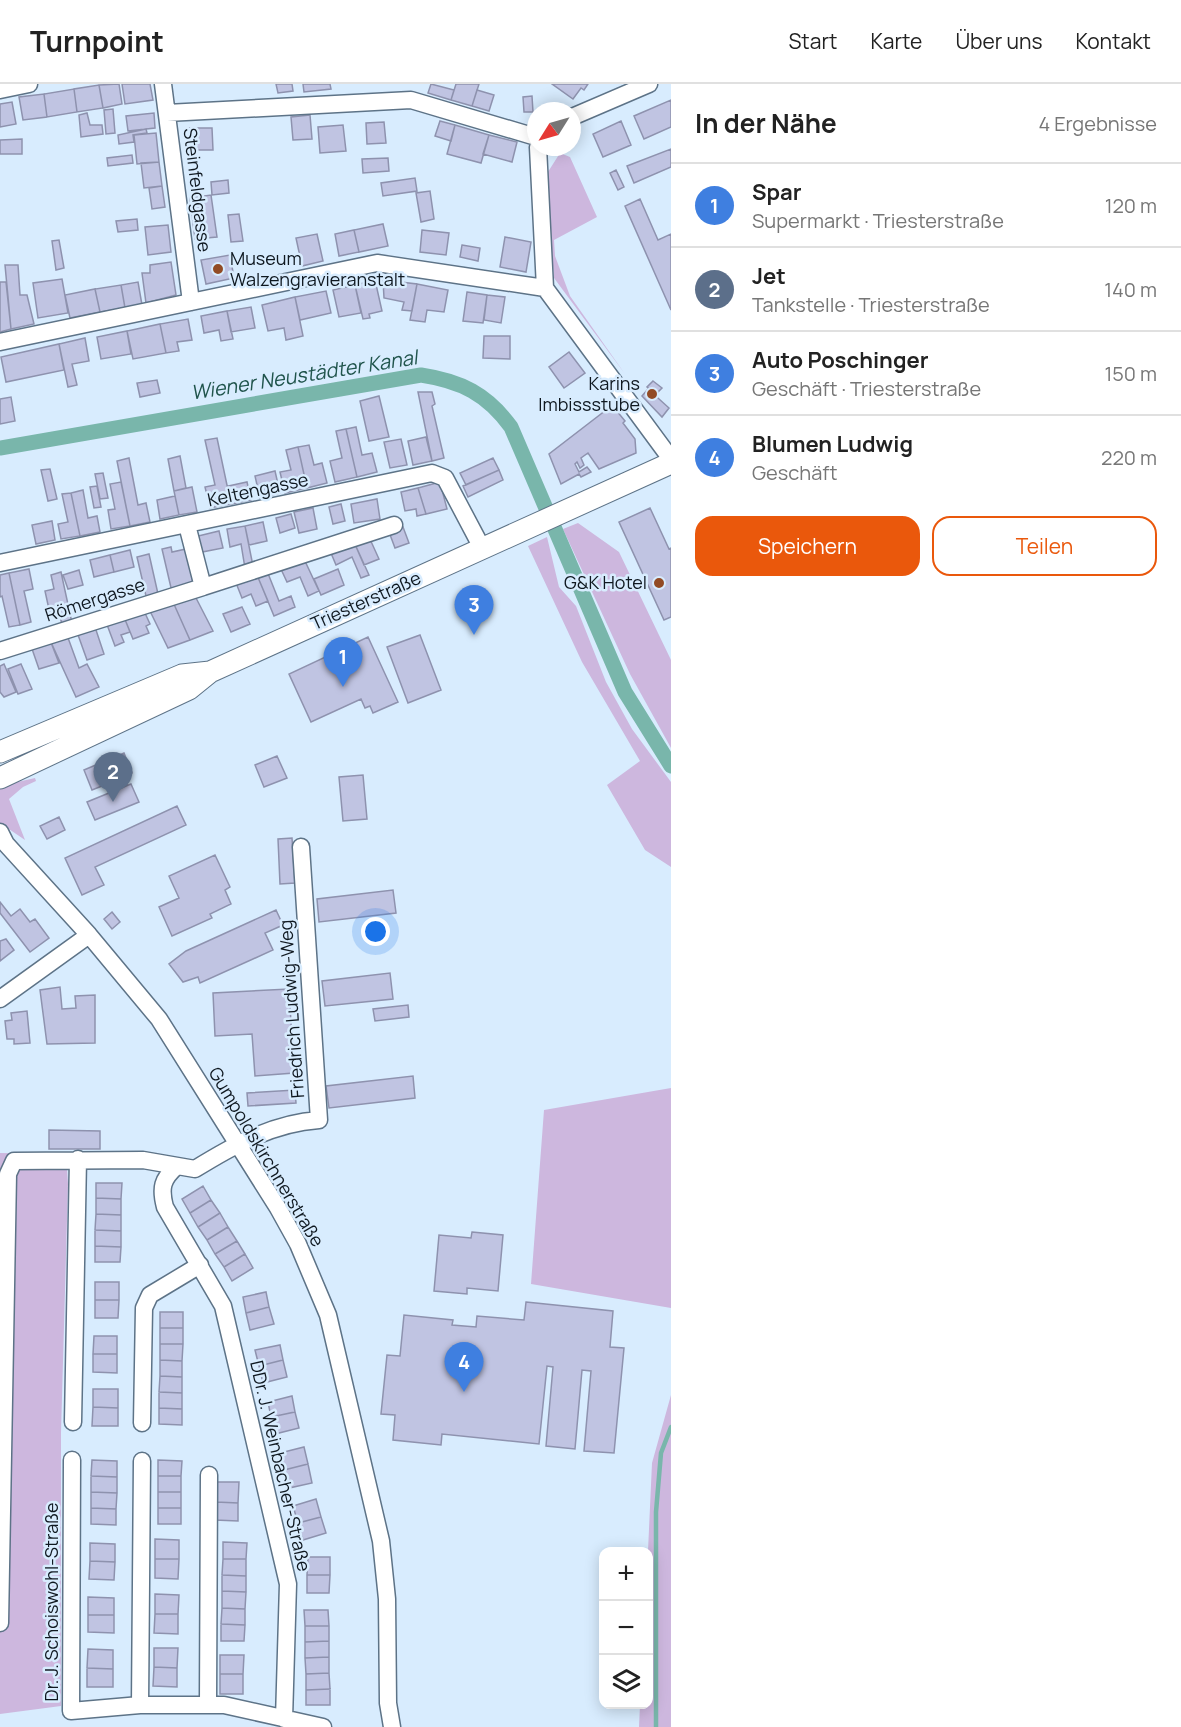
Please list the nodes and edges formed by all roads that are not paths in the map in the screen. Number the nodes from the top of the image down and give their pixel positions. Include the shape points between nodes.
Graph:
1 (29, 84) edge
2 (163, 84) edge
3 (649, 84) edge
4 (0, 90) edge
5 (167, 113) junction
6 (581, 113) edge
7 (527, 133) edge
8 (538, 156) edge
9 (544, 288) junction
10 (191, 302) junction
11 (0, 342) edge
12 (671, 461) edge
13 (187, 525) junction
14 (394, 525) dead end
15 (482, 548) junction
16 (0, 563) edge
17 (203, 587) junction
18 (0, 651) edge
19 (210, 672) junction
20 (0, 752) edge
21 (0, 778) edge
22 (2, 839) edge
23 (301, 847) dead end
24 (89, 935) junction
25 (0, 999) edge
26 (238, 1143) junction
27 (78, 1159) junction
28 (177, 1166) junction
29 (200, 1265) junction
30 (73, 1422) dead end
31 (142, 1423) dead end
32 (72, 1460) dead end
33 (142, 1461) dead end
34 (209, 1475) dead end
35 (0, 1623) edge
36 (140, 1705) junction
37 (208, 1705) junction
38 (284, 1719) junction
39 (323, 1727) edge
40 (392, 1727) edge

1 - 4 street
2 - 5 street, Steinfeldgasse
3 - 6 street
5 - 7 street via 411,100
5 - 10 street, Steinfeldgasse
8 - 9 street
9 - 10 street via 377,263
9 - 12 street
10 - 11 street
12 - 15 main road, Triesterstraße
13 - 15 street, Keltengasse via 432,473 445,478
13 - 16 street, Keltengasse
13 - 17 street
14 - 17 street, Römergasse
15 - 19 main road, Triesterstraße
17 - 18 street, Römergasse
19 - 20 main road, Triesterstraße via 182,675
19 - 21 main road, Triesterstraße via 189,689
22 - 24 street, Gumpoldskirchnerstraße
23 - 26 street, Friedrich Ludwig-Weg via 319,1120 294,1122
24 - 25 street
24 - 26 street, Gumpoldskirchnerstraße via 159,1019
26 - 28 street via 195,1169
26 - 40 street, Gumpoldskirchnerstraße via 298,1244 328,1315 381,1541
27 - 28 street via 143,1160
27 - 30 street
27 - 35 street via 14,1161 8,1174
28 - 29 street, DDr. J. Weinbacher-Straße via 163,1181 165,1207
29 - 31 street via 150,1295 144,1308
29 - 38 street, DDr. J. Weinbacher-Straße via 223,1306 288,1584
32 - 36 street, Dr. J. Schoiswohl-Straße via 71,1711
33 - 36 street
34 - 37 street
36 - 37 street, Dr. J. Schoiswohl-Straße
37 - 38 street, Dr. J. Schoiswohl-Straße
38 - 39 street, Dr. J. Schoiswohl-Straße

